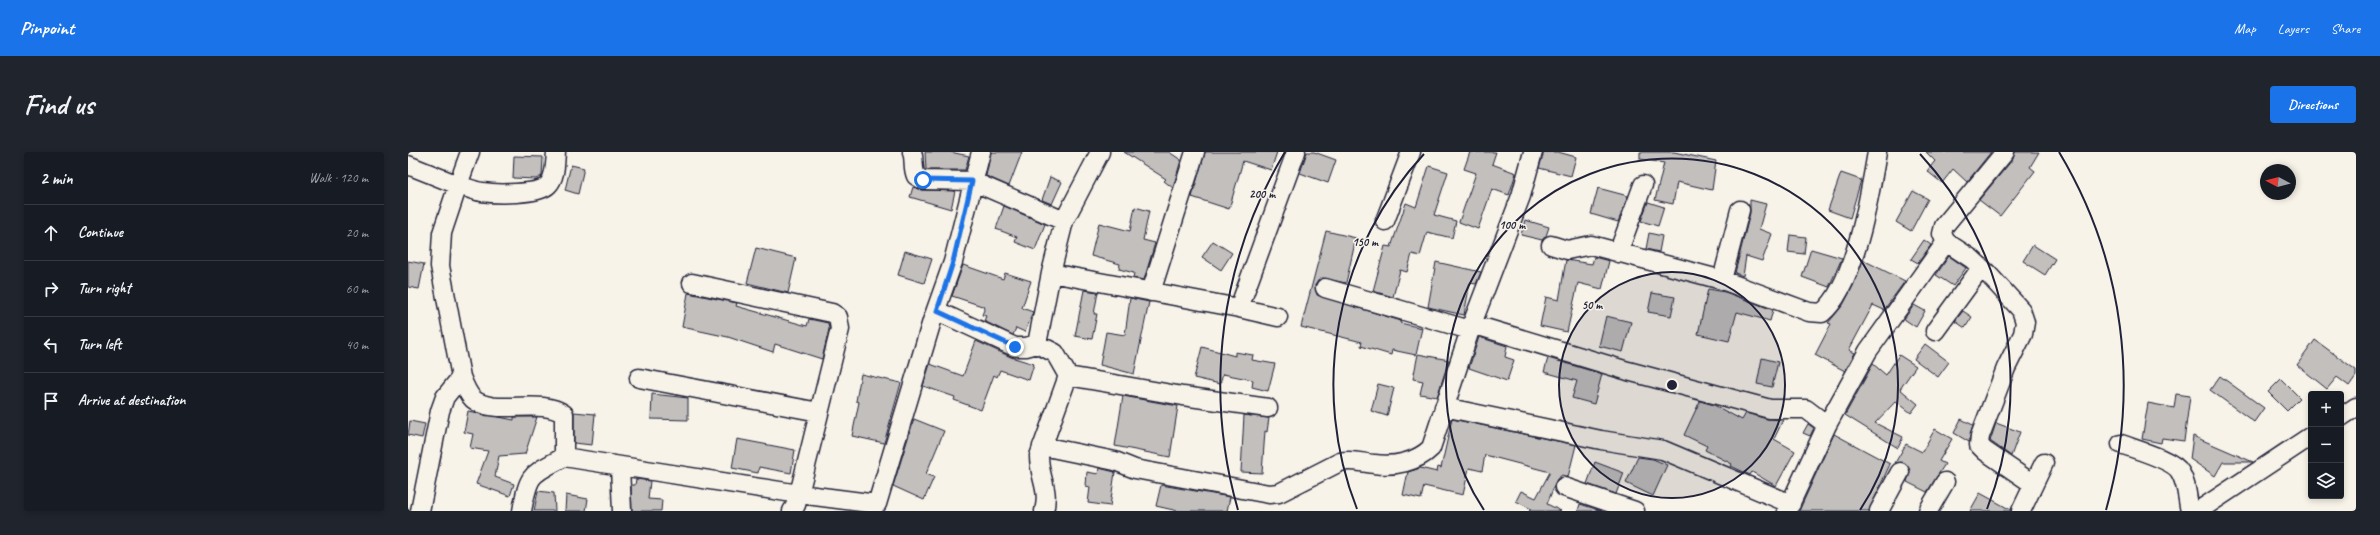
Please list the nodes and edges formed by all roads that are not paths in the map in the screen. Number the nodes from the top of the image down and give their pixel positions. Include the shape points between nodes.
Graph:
1 (470, 152) edge
2 (556, 152) edge
3 (912, 152) edge
4 (981, 152) edge
5 (1100, 152) edge
6 (1195, 152) edge
7 (1296, 152) edge
8 (1411, 152) edge
9 (1533, 152) edge
10 (1877, 152) edge
11 (2005, 152) edge
12 (408, 165) edge
13 (972, 181) junction
14 (458, 185) junction
15 (1643, 185) dead end
16 (1740, 210) dead end
17 (1064, 221) junction
18 (1385, 222) dead end
19 (1946, 242) junction
20 (1551, 244) dead end
21 (1618, 253) junction
22 (1981, 268) junction
23 (1051, 273) junction
24 (1722, 280) junction
25 (692, 283) dead end
26 (1325, 288) dead end
27 (1151, 292) junction
28 (1239, 308) junction
29 (937, 311) junction
30 (1278, 318) dead end
31 (1471, 327) junction
32 (1935, 331) dead end
33 (1037, 344) junction
34 (1068, 376) junction
35 (461, 377) junction
36 (639, 378) dead end
37 (1444, 406) junction
38 (2356, 407) edge
39 (1268, 408) dead end
40 (819, 412) junction
41 (2344, 414) edge
42 (1827, 426) junction
43 (2308, 438) edge
44 (2121, 444) dead end
45 (1042, 446) junction
46 (564, 457) junction
47 (2044, 463) dead end
48 (620, 467) junction
49 (1900, 472) dead end
50 (1945, 482) dead end
51 (2033, 484) junction
52 (1564, 487) dead end
53 (799, 494) junction
54 (1789, 507) edge
55 (876, 508) edge
56 (420, 511) edge
57 (522, 511) edge
58 (622, 511) edge
59 (792, 511) edge
60 (1044, 511) edge
61 (1636, 511) edge
62 (1879, 511) edge
63 (1928, 511) edge
64 (2021, 511) edge
65 (2190, 511) edge
66 (2198, 511) edge

1 - 14 street
2 - 14 street via 553,175 548,185 540,189 516,193 481,192
3 - 13 street via 912,168 916,176 923,180
4 - 13 street
5 - 17 street
6 - 27 street
7 - 28 street
8 - 18 street
9 - 31 street via 1521,196
10 - 24 street via 1863,224 1850,264 1832,305 1822,313 1809,312
11 - 19 street via 1944,226 1942,234
12 - 14 street
13 - 17 street
13 - 29 street via 953,262
14 - 35 street via 442,233 440,266
15 - 21 street
16 - 24 street
17 - 23 street
19 - 22 street
19 - 42 street via 1868,351
20 - 21 street via 1567,250 1591,245
21 - 24 street
22 - 32 street
22 - 51 street via 2021,310 2025,322 2023,334 2006,368 1980,436 1979,445 1985,452
23 - 27 street
23 - 33 street
25 - 40 street via 838,316 840,329
26 - 31 street
27 - 28 street
28 - 30 street
29 - 33 street via 1015,347 1026,348
29 - 55 street
31 - 37 street
31 - 42 street via 1763,407 1806,408
33 - 34 street via 1056,353
34 - 39 street
34 - 45 street
35 - 46 street via 474,399 487,405 551,408 564,414
35 - 56 street via 445,397 440,411
36 - 40 street
37 - 45 street via 1431,448 1415,460 1384,465 1348,460 1274,494 1135,469 1115,461
37 - 54 street via 1601,440 1663,450
38 - 41 street
40 - 53 street
42 - 54 street
43 - 66 street
44 - 65 street via 2171,464 2179,470 2184,479
45 - 60 street via 1039,468 1047,494
46 - 48 street
46 - 57 street via 536,472 530,479
47 - 51 street
48 - 53 street
48 - 58 street
49 - 62 street
50 - 63 street
51 - 64 street
52 - 61 street
53 - 55 street
53 - 59 street

